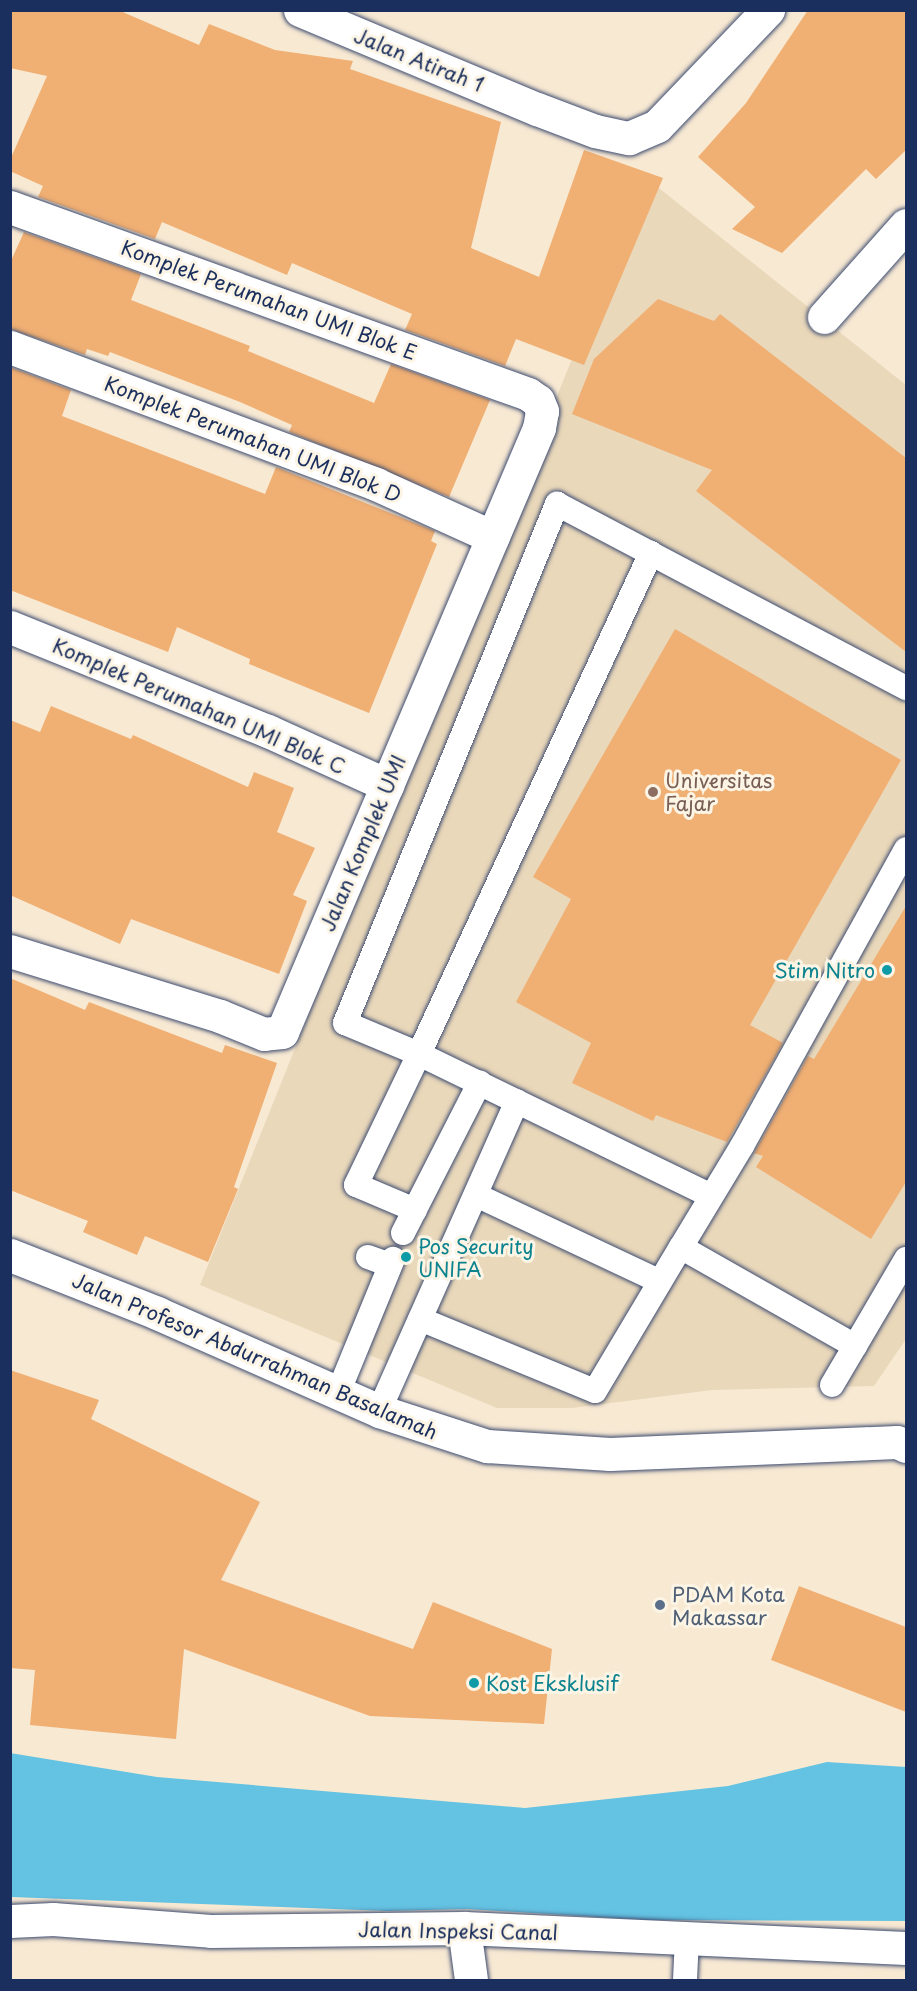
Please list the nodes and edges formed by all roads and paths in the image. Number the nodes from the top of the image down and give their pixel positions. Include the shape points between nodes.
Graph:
1 (300, 10) edge
2 (765, 11) edge
3 (10, 207) edge
4 (906, 225) edge
5 (824, 317) dead end
6 (10, 347) edge
7 (528, 394) joint
8 (493, 537) junction
9 (651, 553) junction
10 (10, 627) edge
11 (906, 688) edge
12 (387, 785) junction
13 (906, 849) edge
14 (10, 951) edge
15 (419, 1054) junction
16 (480, 1082) junction
17 (517, 1101) junction
18 (476, 1195) junction
19 (710, 1196) junction
20 (415, 1210) junction
21 (403, 1233) dead end
22 (681, 1247) junction
23 (10, 1256) edge
24 (368, 1257) dead end
25 (906, 1259) edge
26 (659, 1281) junction
27 (420, 1319) junction
28 (855, 1346) junction
29 (832, 1385) dead end
30 (338, 1394) junction
31 (379, 1411) junction
32 (903, 1438) edge
33 (10, 1921) edge
34 (464, 1928) junction
35 (687, 1938) junction
36 (906, 1948) edge
37 (471, 1980) edge
38 (685, 1980) edge

1 - 2 street, Jalan Atirah 1 via 537,109 594,131 629,138 657,126
3 - 7 street, Komplek Perumahan UMI Blok E
4 - 5 street
6 - 8 street, Komplek Perumahan UMI Blok D via 376,484
7 - 8 street, Jalan Komplek UMI via 540,404 542,418
8 - 12 street, Jalan Komplek UMI
9 - 11 lane
9 - 15 lane
9 - 15 lane via 557,504 345,1023
10 - 12 street, Komplek Perumahan UMI Blok C via 268,731
12 - 14 street, Jalan Komplek UMI via 282,1032 264,1034 220,1016
13 - 19 lane via 742,1146
15 - 16 lane
15 - 20 lane via 356,1185
16 - 17 lane
16 - 20 lane
17 - 18 lane
17 - 19 lane
18 - 26 lane
18 - 27 lane
19 - 22 lane
20 - 21 lane
22 - 26 lane
22 - 28 lane
23 - 30 street, Jalan Profesor Abdurrahman Basalamah via 157,1313
24 - 30 lane via 391,1262
25 - 28 lane
26 - 27 lane via 595,1391
27 - 31 lane
28 - 29 lane
30 - 31 street, Jalan Profesor Abdurrahman Basalamah
31 - 32 street, Jalan Profesor Abdurrahman Basalamah via 487,1446 546,1452 782,1449
33 - 34 street, Jalan Inspeksi Canal via 53,1918 211,1931
34 - 35 street, Jalan Inspeksi Canal
34 - 37 street
35 - 36 street, Jalan Inspeksi Canal
35 - 38 lane

